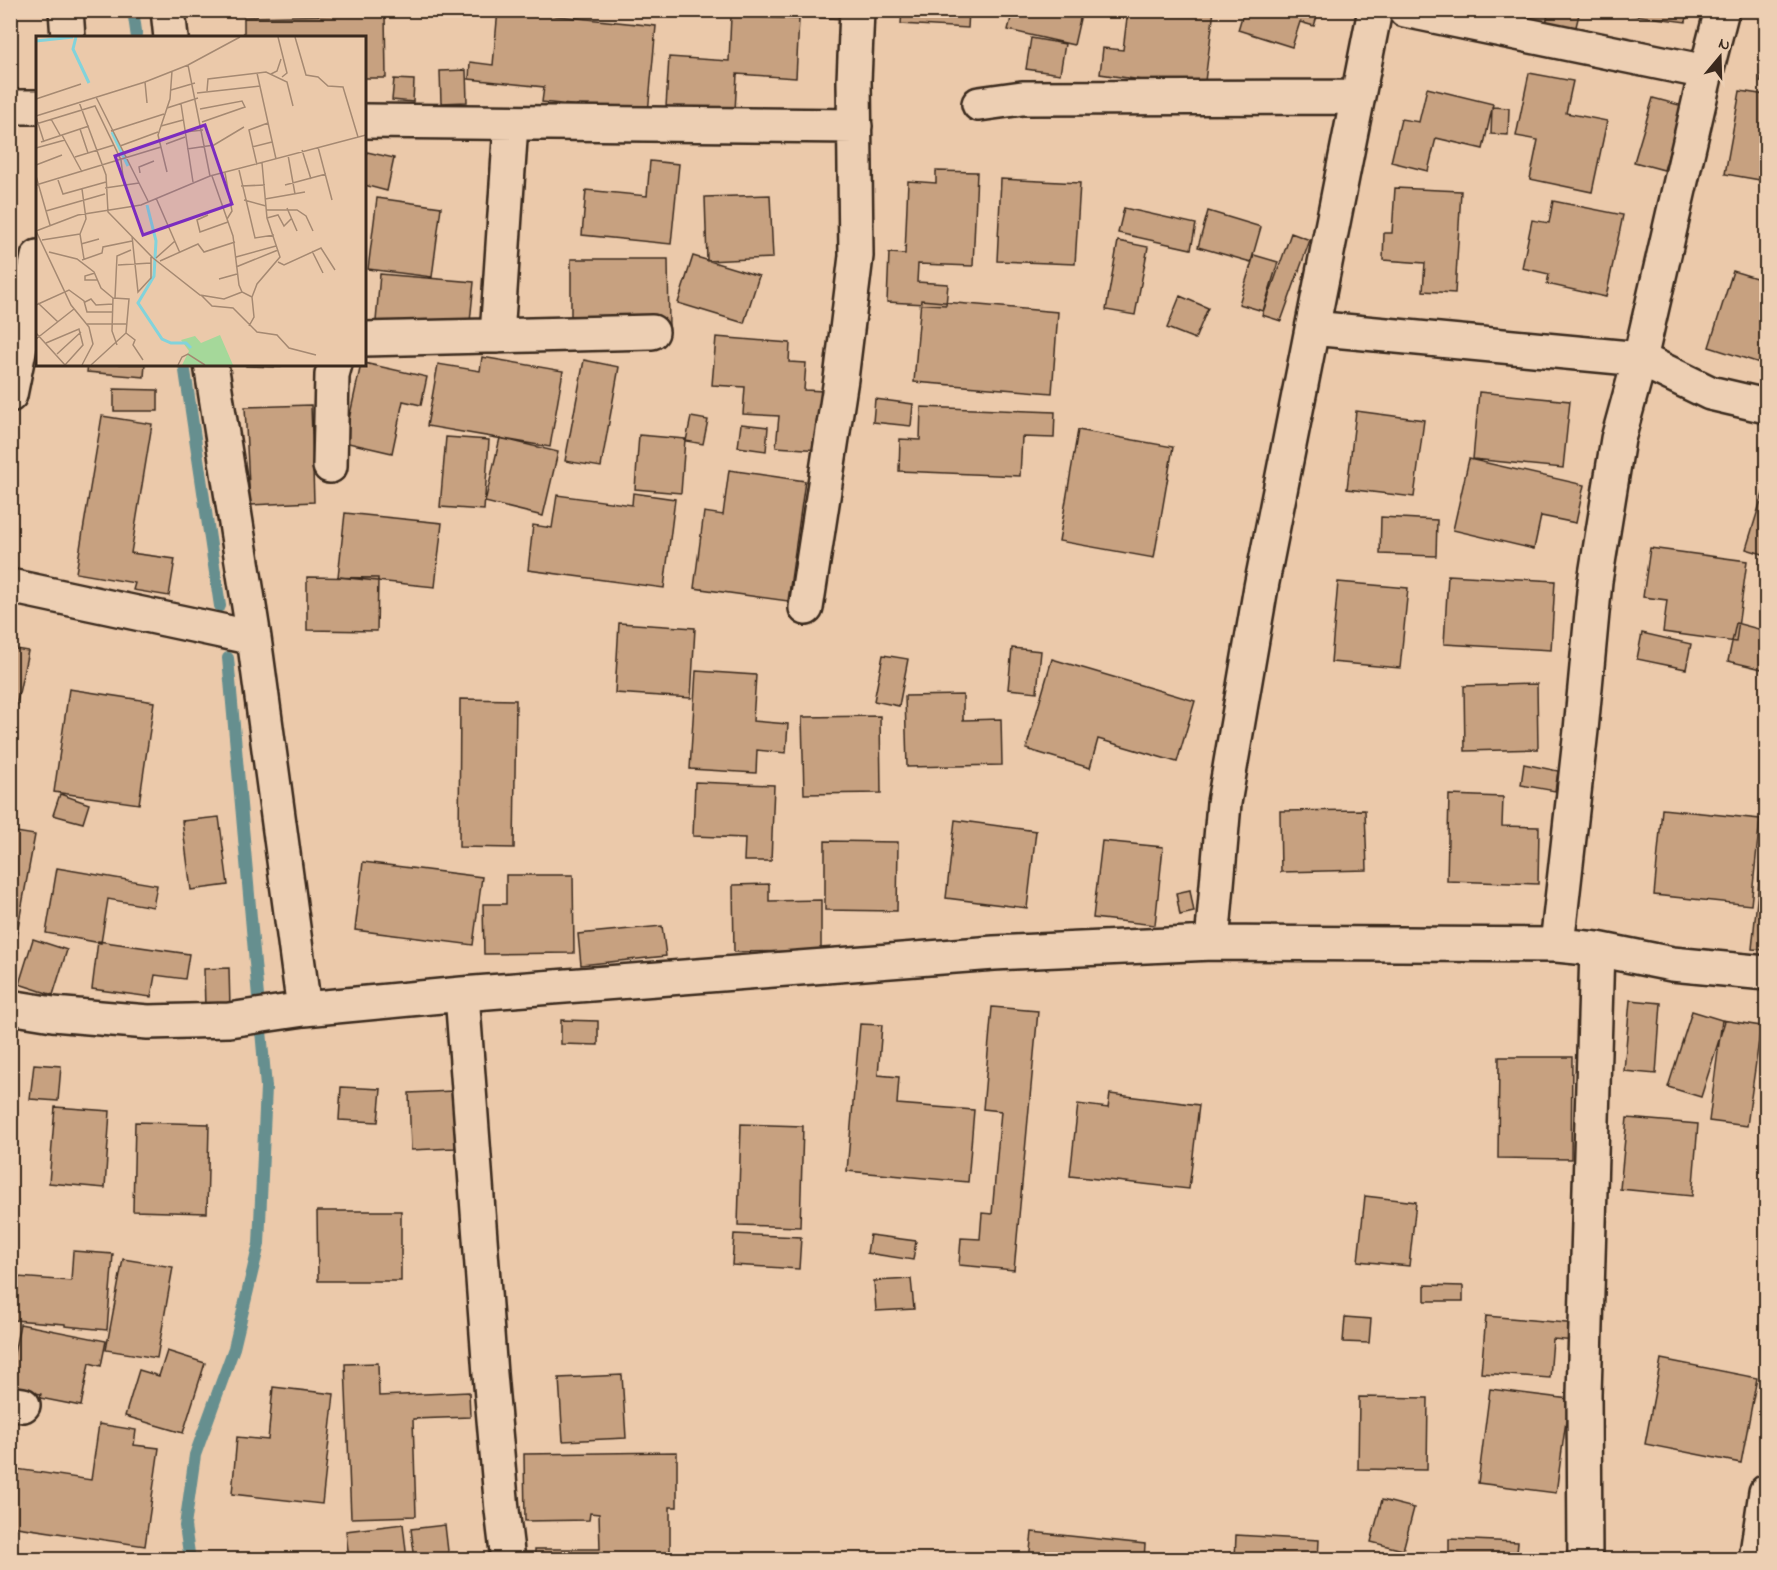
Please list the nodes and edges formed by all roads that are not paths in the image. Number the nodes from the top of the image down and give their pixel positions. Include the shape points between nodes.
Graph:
1 (66, 10) edge
2 (168, 10) edge
3 (857, 10) edge
4 (1375, 10) edge
5 (1405, 10) edge
6 (1722, 10) edge
7 (68, 36) edge
8 (171, 36) edge
9 (1706, 72) junction
10 (1357, 97) junction
11 (979, 104) dead end
12 (10, 107) edge
13 (36, 107) edge
14 (366, 121) edge
15 (511, 124) junction
16 (855, 126) junction
17 (36, 267) edge
18 (1312, 328) junction
19 (652, 332) dead end
20 (497, 336) junction
21 (366, 339) edge
22 (1640, 359) junction
23 (211, 366) edge
24 (334, 366) edge
25 (10, 395) edge
26 (1767, 406) edge
27 (330, 466) dead end
28 (10, 586) edge
29 (806, 608) dead end
30 (254, 638) junction
31 (1212, 943) junction
32 (1557, 945) junction
33 (1597, 949) junction
34 (1767, 973) edge
35 (462, 994) junction
36 (10, 1007) edge
37 (302, 1010) junction
38 (1767, 1492) edge
39 (508, 1560) edge
40 (1585, 1560) edge
41 (1756, 1560) edge

1 - 7 street
2 - 8 street
3 - 16 street
4 - 10 street
5 - 9 street
6 - 9 street
9 - 22 street
10 - 11 street via 1022,98
10 - 18 street
12 - 13 street
14 - 15 street
15 - 16 street
15 - 20 street
16 - 29 street via 856,256 842,379
17 - 25 street
18 - 22 street
18 - 31 street via 1224,803
19 - 20 street
20 - 21 street
22 - 26 street via 1710,393
22 - 32 street via 1618,440 1595,581
23 - 30 street
24 - 27 street
28 - 30 street
30 - 37 street
31 - 32 street
31 - 35 street via 994,953
32 - 33 street
33 - 34 street via 1671,964
33 - 40 street via 1584,1394
35 - 37 street
35 - 39 street
36 - 37 street via 148,1022 229,1020
38 - 41 street

